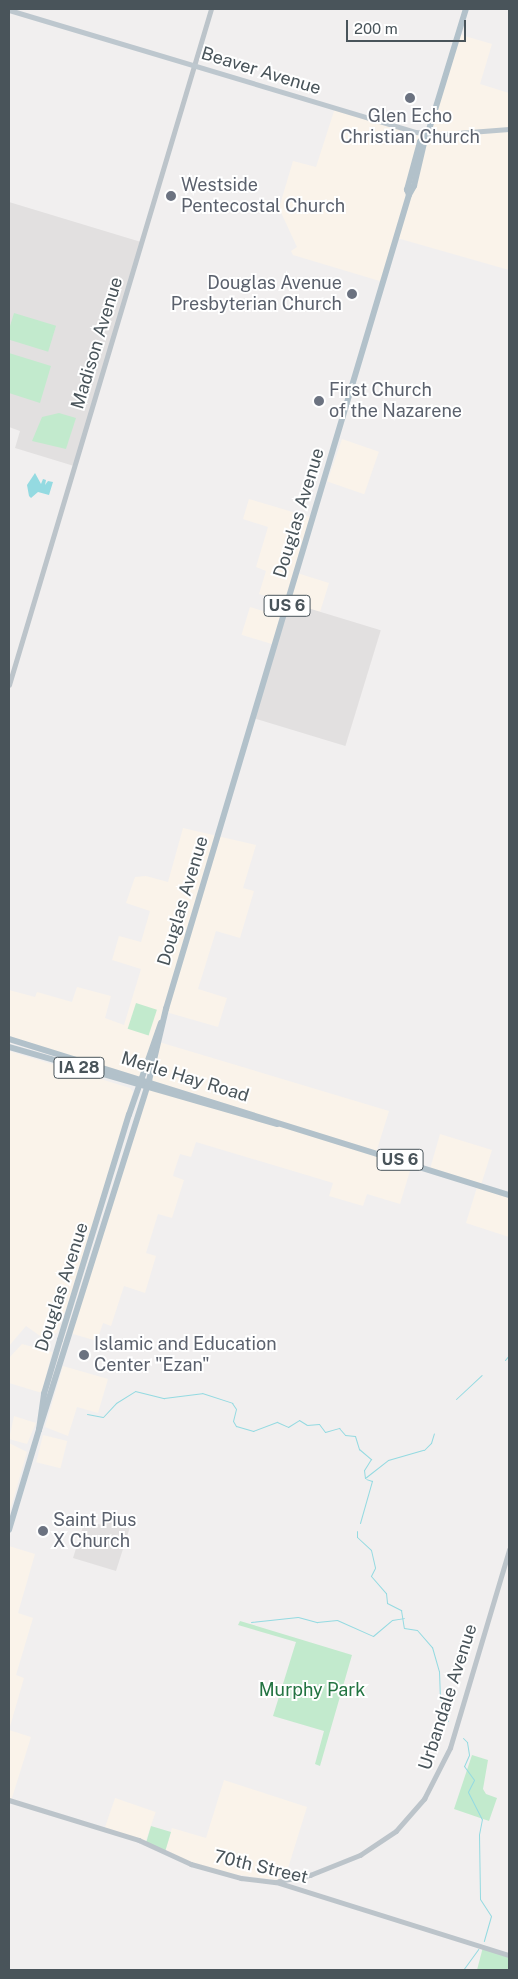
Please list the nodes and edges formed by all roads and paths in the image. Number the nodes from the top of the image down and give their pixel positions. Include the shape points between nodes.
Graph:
1 (211, 9) edge
2 (466, 9) edge
3 (9, 10) edge
4 (194, 65) junction
5 (509, 128) edge
6 (427, 136) junction
7 (9, 685) edge
8 (166, 1012) junction
9 (9, 1039) edge
10 (9, 1047) edge
11 (141, 1078) junction
12 (148, 1081) junction
13 (138, 1086) junction
14 (146, 1088) junction
15 (294, 1128) junction
16 (509, 1194) edge
17 (39, 1430) junction
18 (9, 1530) edge
19 (509, 1550) edge
20 (9, 1800) edge
21 (276, 1882) junction
22 (509, 1956) edge

1 - 4 street, Madison Avenue
2 - 6 main road, Douglas Avenue / US 6
3 - 4 main road, Beaver Avenue
4 - 6 main road, Beaver Avenue
4 - 7 street, Madison Avenue
5 - 6 main road, Beaver Avenue
6 - 8 main road, Douglas Avenue / US 6
8 - 11 main road, Douglas Avenue / US 6
8 - 12 main road, Douglas Avenue / US 6
9 - 11 main road, Merle Hay Road / IA 28
10 - 13 main road, Merle Hay Road / IA 28
11 - 12 main road, Merle Hay Road / IA 28
11 - 13 main road, Douglas Avenue / US 6
12 - 14 main road, Douglas Avenue
12 - 15 main road, Merle Hay Road / US 6
13 - 14 main road, Merle Hay Road / US 6
13 - 17 main road, Douglas Avenue via 44,1394
14 - 15 main road, Merle Hay Road / US 6
14 - 17 main road, Douglas Avenue
15 - 16 main road, Merle Hay Road / US 6
17 - 18 main road, Douglas Avenue
19 - 21 street, Urbandale Avenue via 450,1748 424,1799 396,1831 360,1855 310,1875
20 - 21 street, 70th Street via 139,1840 191,1864 250,1880
21 - 22 street, 70th Street

